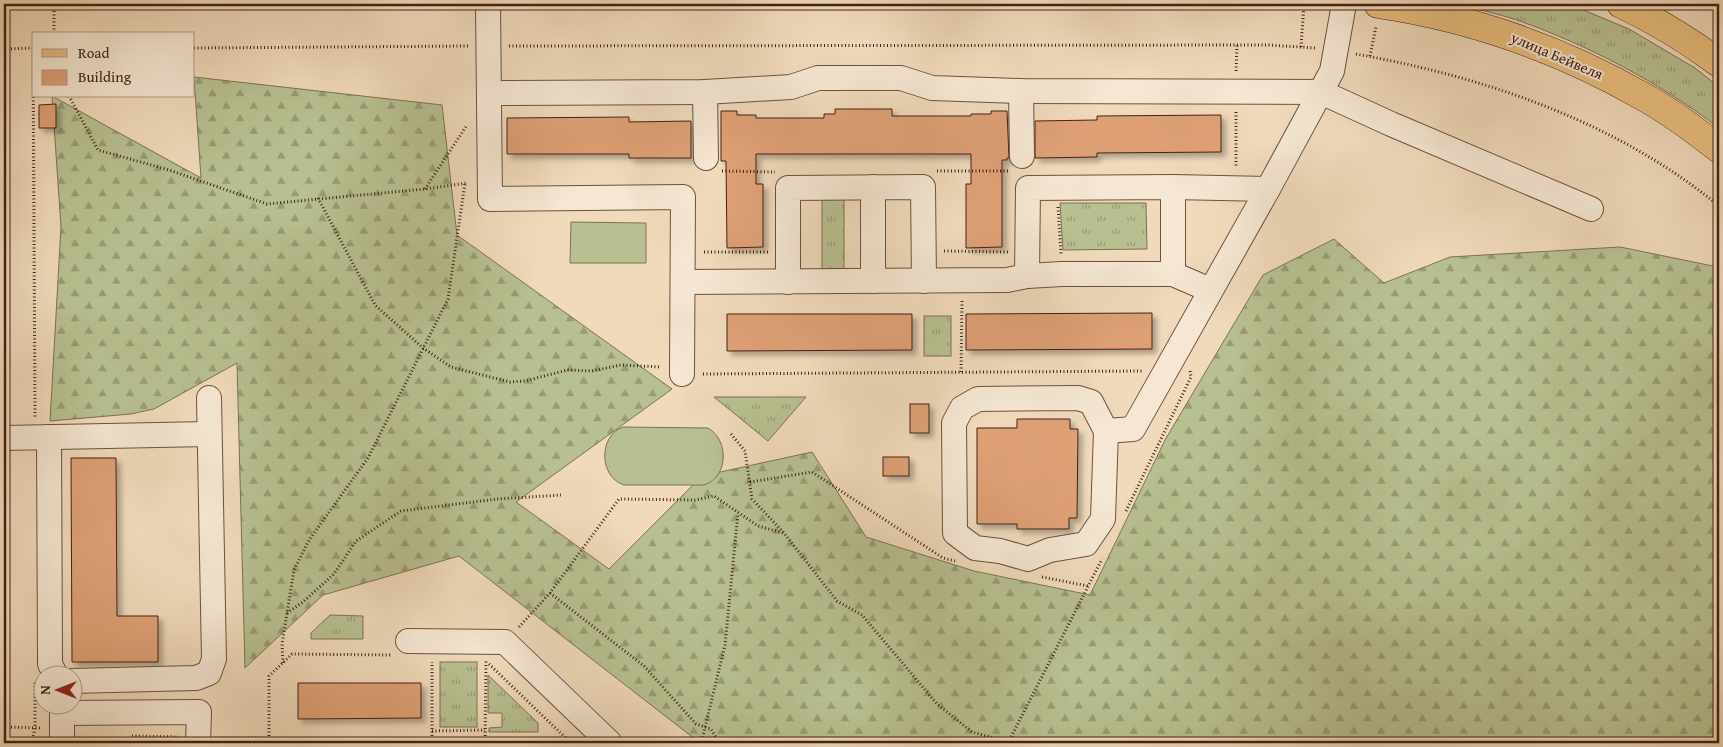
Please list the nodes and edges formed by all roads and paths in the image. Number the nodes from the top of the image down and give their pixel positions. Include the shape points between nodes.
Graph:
1 (54, 4) edge
2 (488, 4) edge
3 (1304, 4) edge
4 (1344, 4) edge
5 (1379, 4) edge
6 (1621, 4) edge
7 (54, 32) edge
8 (1237, 45) junction
9 (488, 46) junction
10 (1301, 47) junction
11 (4, 48) edge
12 (32, 48) edge
13 (195, 48) edge
14 (1336, 50) junction
15 (1370, 56) junction
16 (1719, 63) edge
17 (1236, 90) junction
18 (1021, 91) junction
19 (489, 92) junction
20 (705, 92) junction
21 (1321, 92) junction
22 (35, 98) edge
23 (70, 98) edge
24 (468, 125) dead end
25 (1719, 148) edge
26 (1018, 164) joint
27 (712, 165) joint
28 (928, 171) dead end
29 (784, 172) dead end
30 (490, 180) junction
31 (465, 183) junction
32 (874, 187) junction
33 (1173, 187) junction
34 (1057, 188) junction
35 (425, 189) junction
36 (1236, 189) junction
37 (1268, 189) junction
38 (318, 198) junction
39 (1719, 206) edge
40 (1591, 209) dead end
41 (924, 250) junction
42 (683, 252) junction
43 (788, 252) junction
44 (1028, 253) junction
45 (1062, 274) junction
46 (1173, 274) junction
47 (1027, 276) junction
48 (874, 281) junction
49 (924, 281) junction
50 (962, 281) junction
51 (683, 282) junction
52 (788, 282) junction
53 (1210, 290) junction
54 (423, 348) junction
55 (1165, 371) junction
56 (961, 372) junction
57 (682, 374) junction
58 (209, 398) dead end
59 (1106, 431) junction
60 (209, 434) junction
61 (731, 434) dead end
62 (42, 437) junction
63 (4, 438) edge
64 (750, 482) junction
65 (561, 495) dead end
66 (738, 513) junction
67 (784, 533) junction
68 (963, 562) dead end
69 (1040, 577) dead end
70 (1088, 586) dead end
71 (550, 592) junction
72 (287, 614) junction
73 (408, 641) joint
74 (432, 641) junction
75 (466, 642) junction
76 (505, 642) junction
77 (486, 661) junction
78 (283, 663) junction
79 (50, 664) edge
80 (82, 681) edge
81 (82, 709) edge
82 (38, 714) edge
83 (62, 714) edge
84 (705, 727) junction
85 (486, 730) junction
86 (432, 731) junction
87 (32, 743) edge
88 (62, 743) edge
89 (198, 743) edge
90 (269, 743) edge
91 (432, 743) edge
92 (485, 743) edge
93 (571, 743) edge
94 (610, 743) edge
95 (699, 743) edge
96 (719, 743) edge
97 (1012, 743) edge

1 - 7 path
2 - 9 lane
3 - 10 path
4 - 14 lane
5 - 15 path
5 - 25 main road, улица Бейвеля via 1482,26 1534,44 1646,97
6 - 16 main road
8 - 9 path
8 - 10 path
8 - 17 path
9 - 13 path
9 - 19 lane
10 - 14 path
11 - 12 path
14 - 15 path
14 - 21 lane via 1332,71
15 - 39 path via 1470,81 1569,116 1658,161
17 - 18 lane
17 - 21 lane
17 - 36 path
18 - 20 lane via 932,88 901,78 818,78 791,87
18 - 26 lane
19 - 20 lane
19 - 30 lane
20 - 27 lane
21 - 37 lane
21 - 40 lane
22 - 62 path
23 - 38 path via 98,150 268,204
24 - 35 path
26 - 28 path
27 - 29 path
30 - 31 path
30 - 42 lane via 490,199 683,197
31 - 35 path
31 - 54 path via 448,299
32 - 41 lane via 924,187
32 - 43 lane via 788,188
32 - 48 lane
33 - 34 lane
33 - 36 lane
33 - 46 lane
34 - 44 lane via 1028,188
34 - 45 path
35 - 38 path
36 - 37 lane
37 - 53 lane
38 - 54 path via 374,305
41 - 44 path
41 - 49 lane
42 - 43 path
42 - 51 lane
43 - 52 lane
44 - 47 lane
45 - 46 lane
45 - 47 lane
46 - 53 lane
47 - 50 lane
48 - 49 lane
48 - 52 lane
49 - 50 lane
50 - 56 path
51 - 52 lane
51 - 57 lane
53 - 55 lane
54 - 57 path via 451,366 510,382 567,370 592,371 621,366 658,366
54 - 72 path via 368,458 309,540 294,570
55 - 56 path
55 - 59 lane via 1133,428
56 - 57 path
58 - 60 lane
59 - 59 lane via 1104,519 1086,544 1050,550 1028,559 975,548 955,533 954,423 962,408 978,399 1078,398 1090,402
60 - 62 lane
60 - 80 lane via 214,659 209,673 196,678
61 - 64 path via 745,451
62 - 63 lane
62 - 79 lane
64 - 67 path via 752,499
64 - 68 path via 812,472 943,558
65 - 72 path via 401,511 356,541 334,574
66 - 67 path via 758,526
66 - 71 path via 714,496 695,500 620,499
66 - 84 path via 725,645
67 - 97 path via 837,601 862,615 937,704 972,732
69 - 70 path
71 - 76 path
71 - 84 path via 644,666 696,724
72 - 78 path via 282,644
73 - 74 lane
73 - 78 path via 400,655 292,654
74 - 75 lane
74 - 86 path
75 - 76 lane
75 - 77 path
76 - 94 lane
77 - 85 path
77 - 93 path
78 - 90 path via 269,676
81 - 89 lane via 199,712
82 - 87 path
83 - 88 lane
84 - 95 path
84 - 96 path via 711,729
85 - 86 path
85 - 92 path
86 - 91 path

